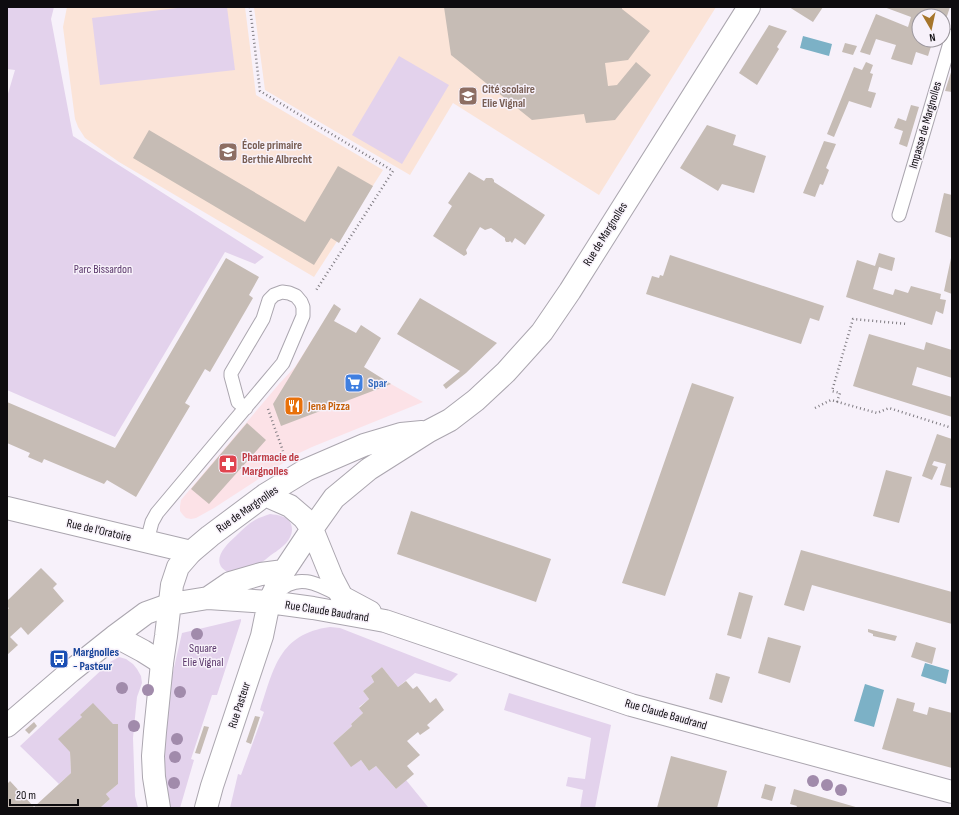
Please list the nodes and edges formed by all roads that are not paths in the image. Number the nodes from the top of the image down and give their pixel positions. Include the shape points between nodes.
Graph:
1 (748, 7) edge
2 (952, 36) edge
3 (899, 215) dead end
4 (246, 408) junction
5 (429, 432) junction
6 (266, 495) junction
7 (7, 508) edge
8 (312, 529) junction
9 (147, 541) junction
10 (190, 552) junction
11 (284, 571) junction
12 (342, 597) junction
13 (208, 598) junction
14 (269, 602) junction
15 (171, 604) junction
16 (385, 621) junction
17 (115, 636) junction
18 (162, 663) junction
19 (7, 726) edge
20 (952, 792) edge
21 (159, 808) edge
22 (206, 808) edge

1 - 5 street, Rue de Margnolles via 542,332 506,372 476,400
2 - 3 lane, Impasse de Margnolles
4 - 4 lane via 283,364 303,316 301,302 290,293 282,292 269,300 263,319 231,372 238,402
4 - 9 lane via 157,513
5 - 6 street, Rue de Margnolles via 402,434 364,445 306,470
5 - 8 street, Rue de Margnolles via 369,469 344,489 334,498
6 - 8 street, Rue Claude Baudrand via 290,506
6 - 10 street, Rue de Margnolles
7 - 9 street, Rue de l'Oratoire
8 - 11 street, Rue de Margnolles
8 - 12 street, Rue Claude Baudrand
9 - 10 street, Rue de l'Oratoire
10 - 15 street, Rue de Margnolles via 178,567 172,585
11 - 13 street via 261,574 230,583
11 - 14 street, Rue de Margnolles
12 - 14 lane via 324,587 298,581 278,592
12 - 16 street, Rue Claude Baudrand
13 - 14 street
13 - 15 street
14 - 16 street, Rue Claude Baudrand
14 - 22 street, Rue Pasteur via 262,636
15 - 17 street via 146,613
15 - 18 street
16 - 20 street, Rue Claude Baudrand via 631,705
17 - 18 street
17 - 19 street
18 - 21 street via 153,756

